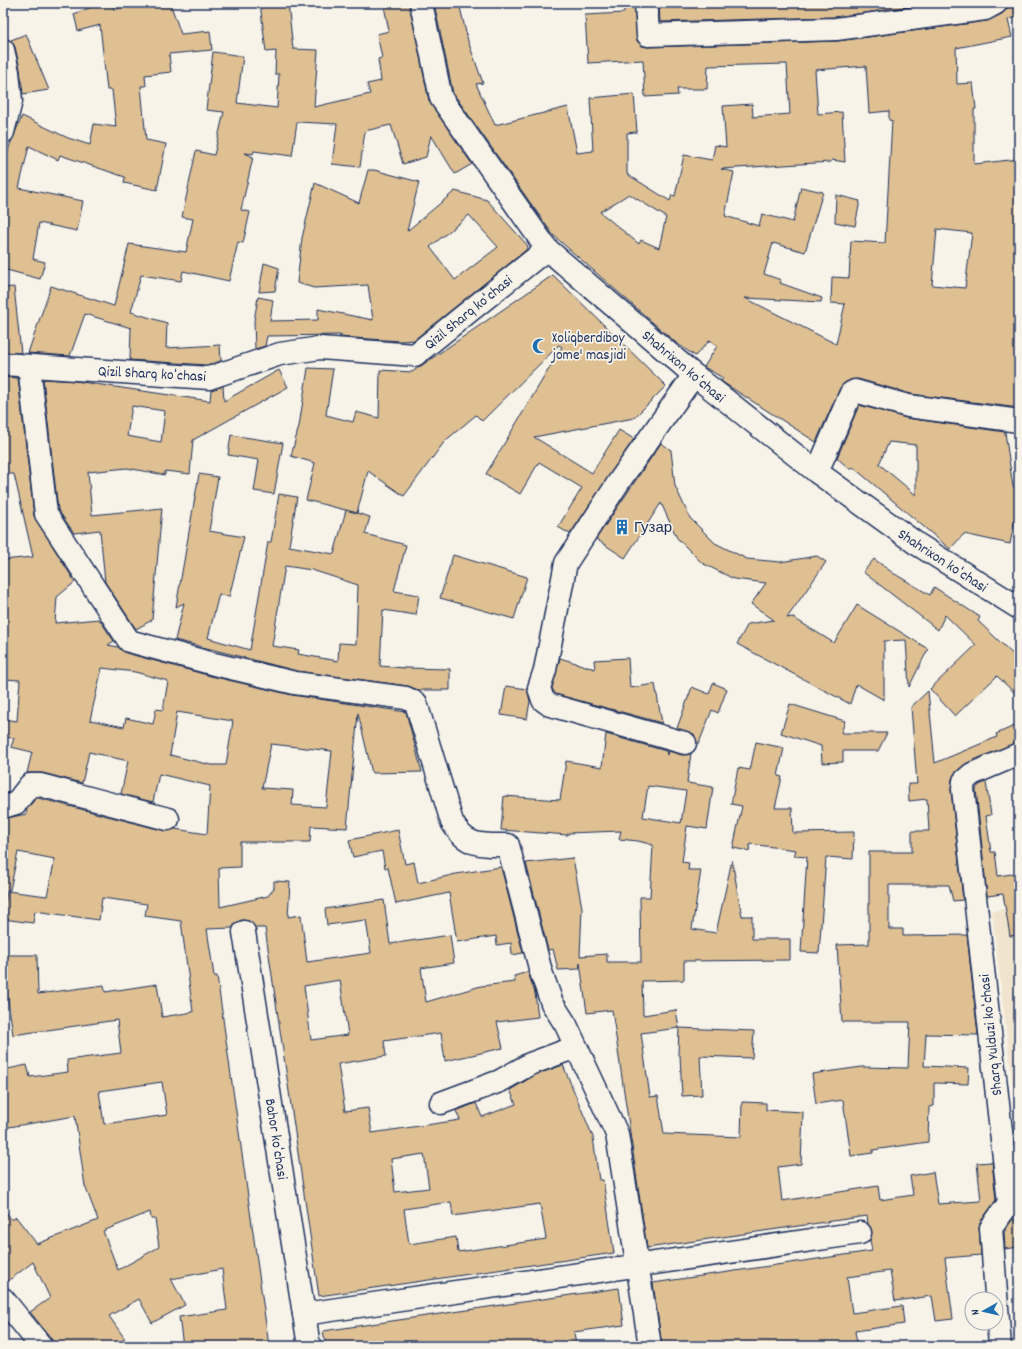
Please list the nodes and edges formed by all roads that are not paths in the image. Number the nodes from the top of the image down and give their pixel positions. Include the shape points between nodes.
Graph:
1 (421, 3) edge
2 (646, 3) edge
3 (996, 3) edge
4 (3, 50) edge
5 (3, 132) edge
6 (547, 249) junction
7 (3, 364) edge
8 (29, 366) junction
9 (694, 375) junction
10 (1019, 421) edge
11 (817, 472) junction
12 (1019, 608) edge
13 (685, 743) dead end
14 (1019, 754) edge
15 (3, 807) edge
16 (168, 818) dead end
17 (244, 932) dead end
18 (576, 1047) junction
19 (441, 1103) dead end
20 (860, 1233) dead end
21 (638, 1264) junction
22 (3, 1299) edge
23 (304, 1314) junction
24 (41, 1346) edge
25 (309, 1346) edge
26 (650, 1346) edge
27 (1000, 1346) edge

1 - 6 street, Shahrixon koʻchasi via 441,98
2 - 3 street via 648,35 836,29 985,9
4 - 5 street via 11,101
6 - 8 street, Qizil Sharq koʻchasi via 415,355 320,348 280,354 209,378
6 - 9 street, Shahrixon koʻchasi
7 - 8 street, Qizil Sharq koʻchasi
8 - 18 street via 46,514 129,641 295,683 406,698 416,703 452,822 459,835 469,842 508,846 541,972 552,1003
9 - 11 street, Shahrixon koʻchasi
9 - 13 street via 620,480 566,563 545,670 539,688 543,700 550,705
10 - 11 street via 908,406 856,390 852,393
11 - 12 street, Shahrixon koʻchasi via 917,544
14 - 27 street, Sharq Yulduzi koʻchasi via 972,774 964,781 963,789 1009,1203 991,1228
15 - 16 street via 16,803 30,785 40,785
17 - 23 street, Bahor koʻchasi
18 - 19 street via 530,1064 500,1081
18 - 21 street via 617,1134
20 - 21 street
21 - 23 street
21 - 26 street
22 - 24 street
23 - 25 street, Bahor koʻchasi

